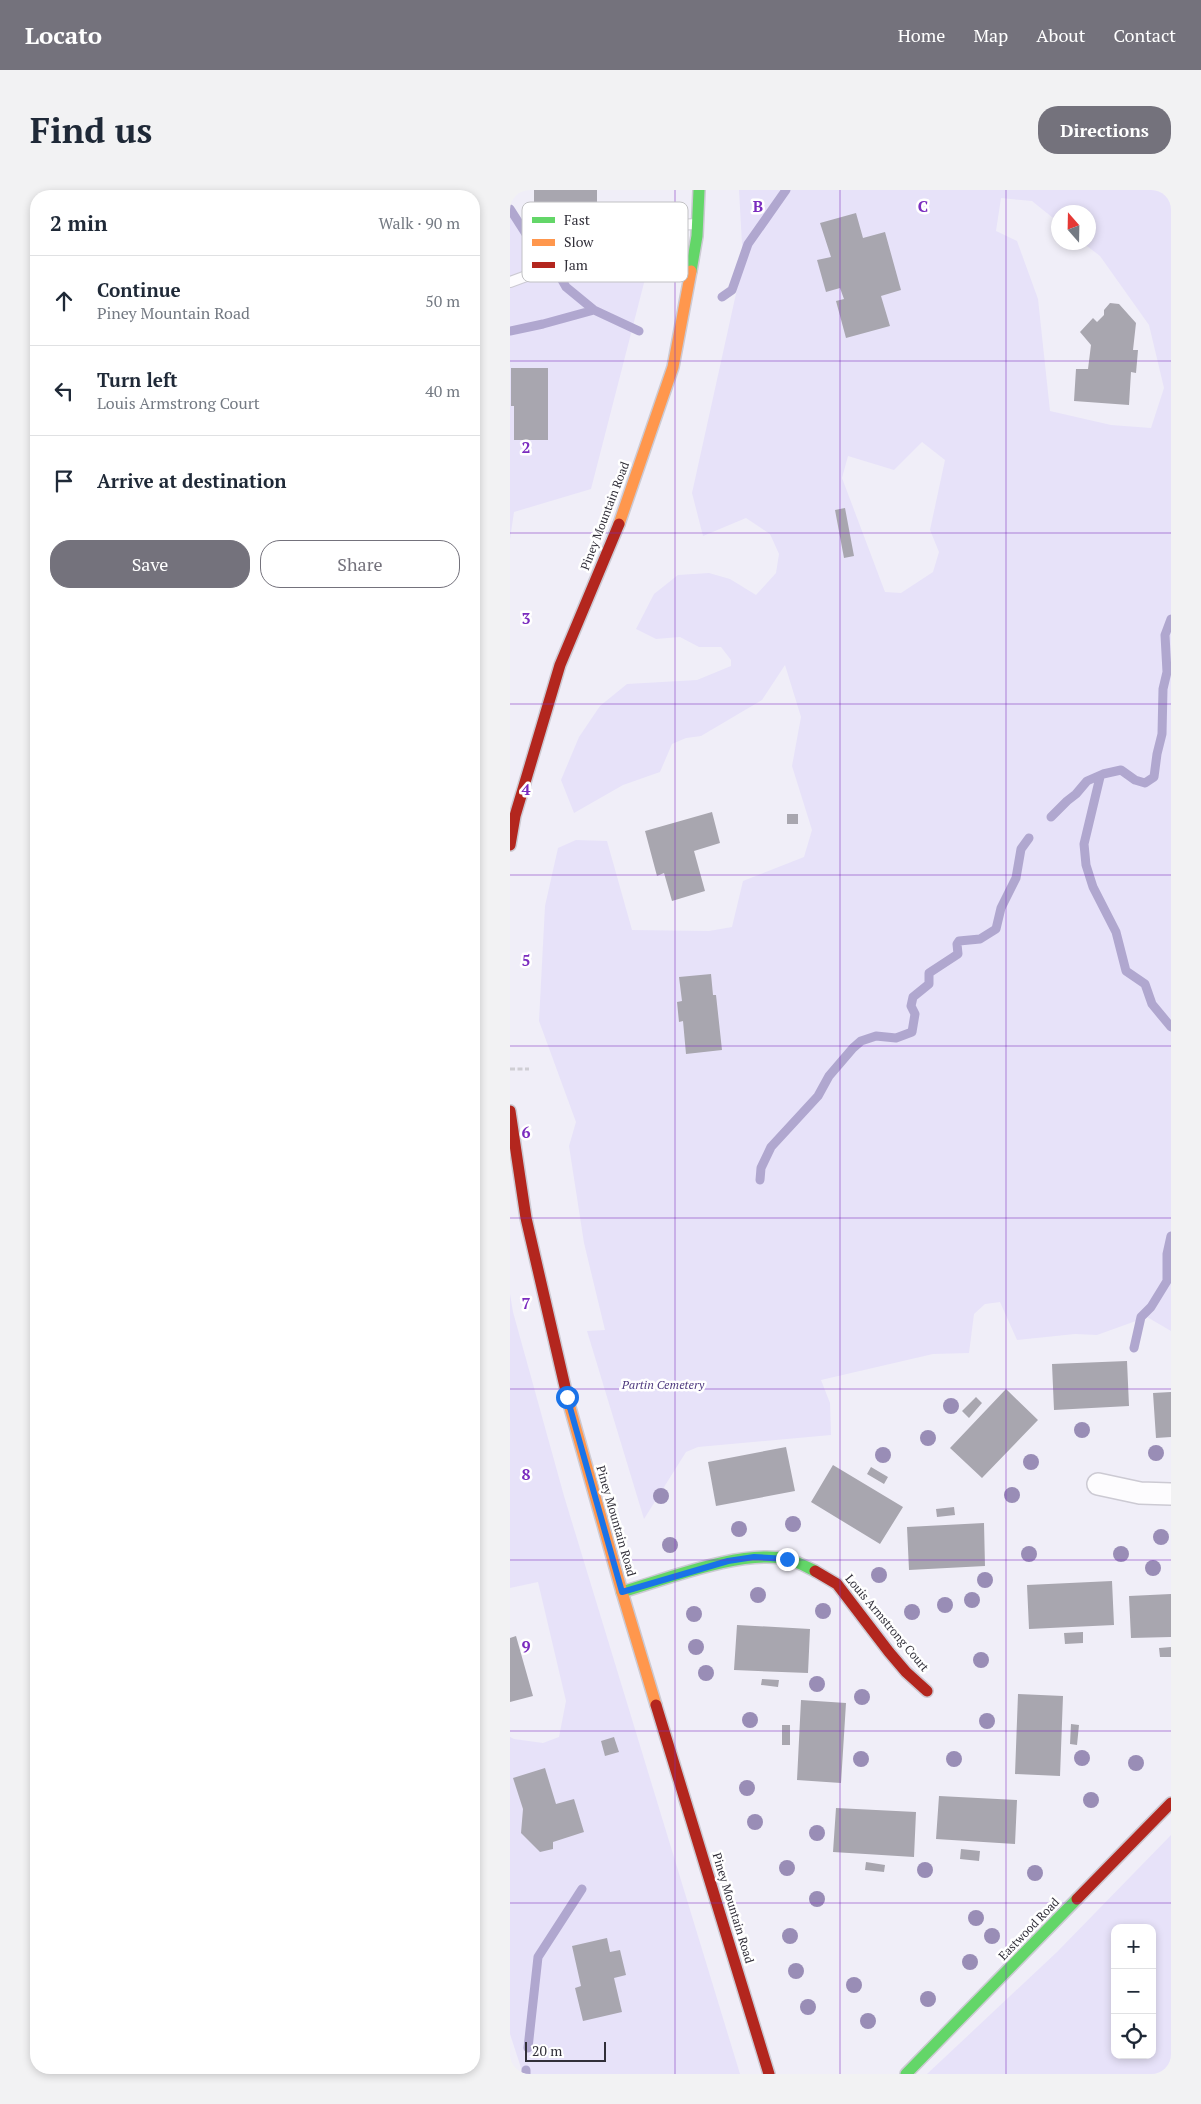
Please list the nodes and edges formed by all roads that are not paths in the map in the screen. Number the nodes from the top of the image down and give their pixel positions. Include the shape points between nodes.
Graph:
1 (699, 190) edge
2 (688, 224) edge
3 (698, 224) junction
4 (522, 278) edge
5 (510, 282) edge
6 (510, 845) edge
7 (510, 1111) edge
8 (1098, 1484) dead end
9 (1171, 1494) edge
10 (622, 1592) junction
11 (927, 1691) dead end
12 (1171, 1804) edge
13 (769, 2074) edge
14 (906, 2074) edge

1 - 3 street, Piney Mountain Road
2 - 3 lane
3 - 6 street, Piney Mountain Road via 673,367 621,520 560,665 515,816
4 - 5 lane
7 - 10 street, Piney Mountain Road via 526,1218 567,1397
8 - 9 street via 1140,1493
10 - 11 street, Louis Armstrong Court via 728,1561 754,1557 787,1559 837,1584 906,1672
10 - 13 street, Piney Mountain Road
12 - 14 street, Eastwood Road

